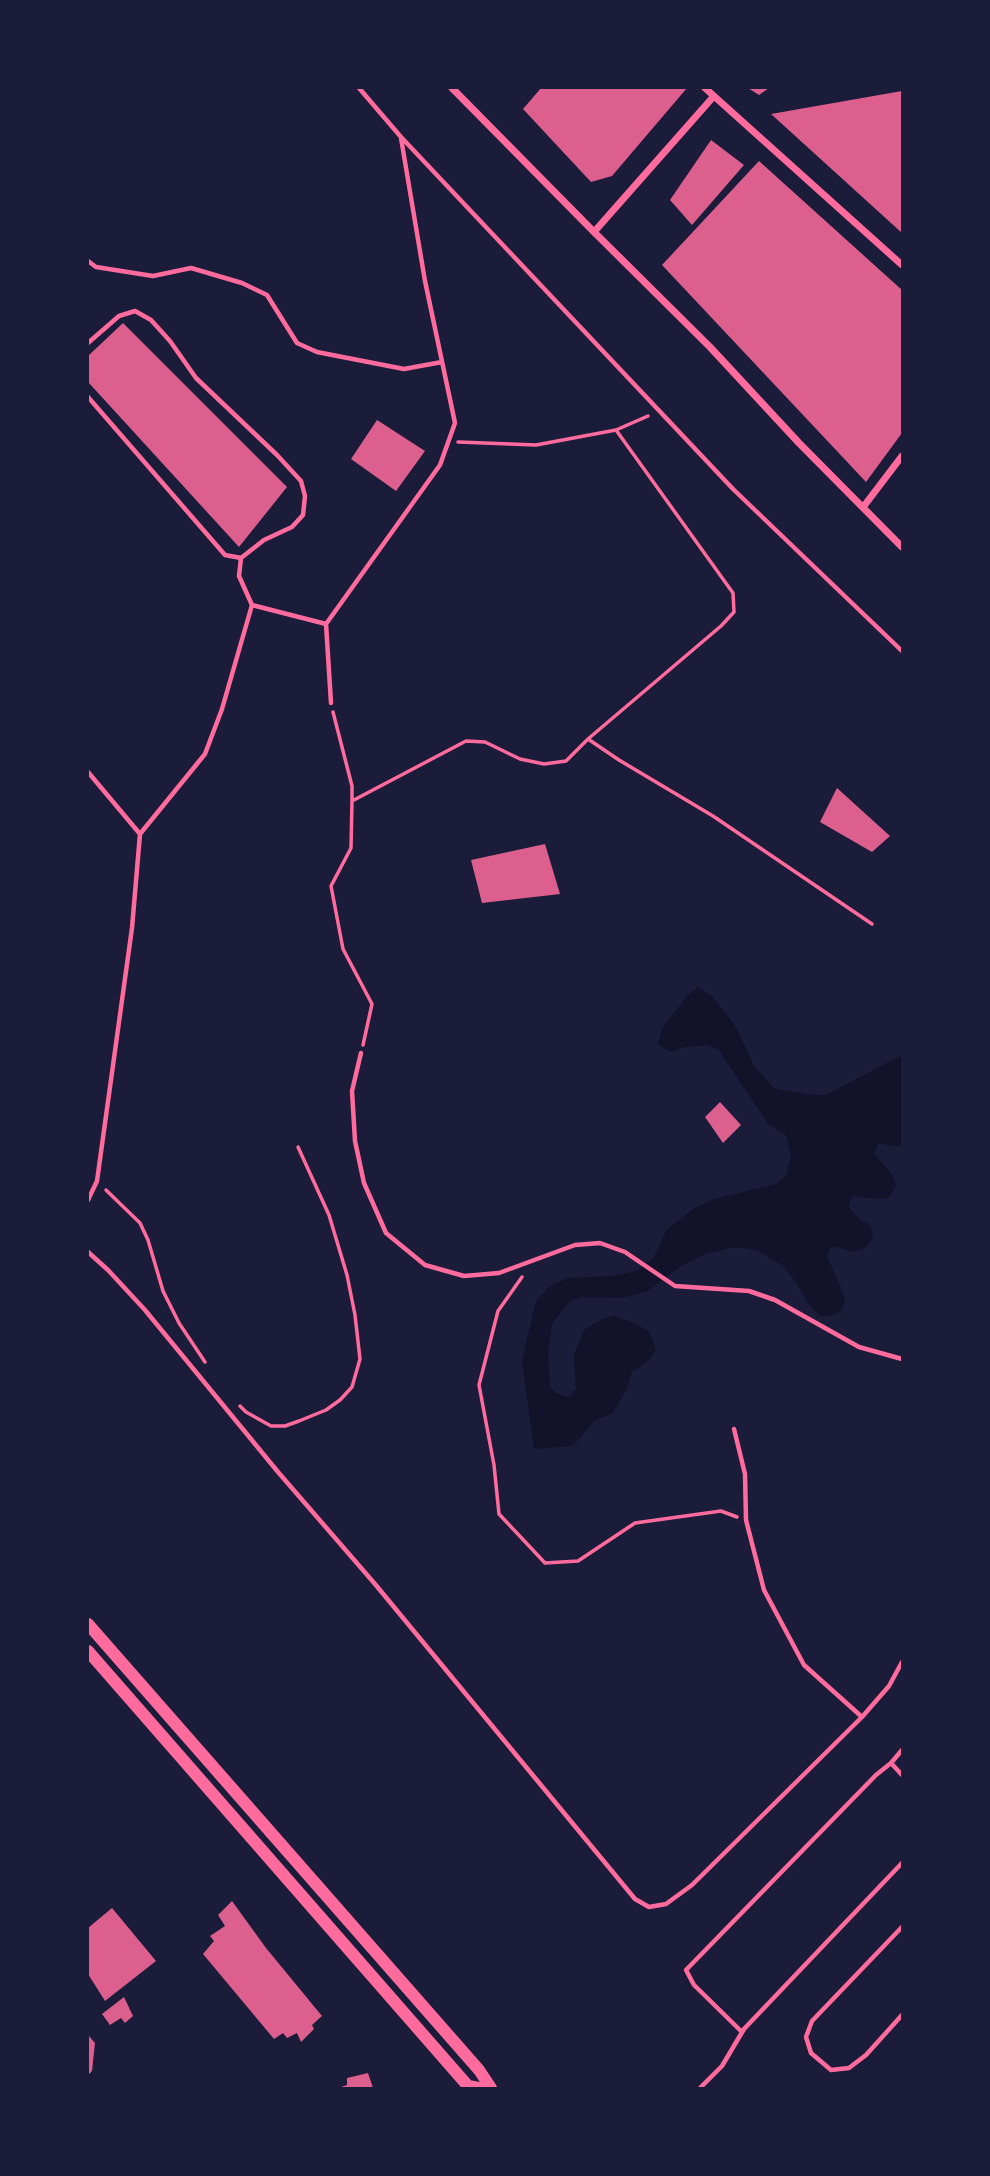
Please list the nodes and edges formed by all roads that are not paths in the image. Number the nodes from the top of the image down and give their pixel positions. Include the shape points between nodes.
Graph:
1 (359, 88) edge
2 (453, 88) edge
3 (705, 88) edge
4 (714, 96) junction
5 (401, 137) junction
6 (594, 232) junction
7 (88, 261) edge
8 (902, 265) edge
9 (88, 344) edge
10 (442, 362) junction
11 (88, 397) edge
12 (902, 456) edge
13 (863, 506) junction
14 (902, 547) edge
15 (241, 558) junction
16 (252, 605) junction
17 (326, 624) junction
18 (902, 651) edge
19 (331, 703) road end
20 (88, 772) edge
21 (140, 834) junction
22 (361, 1053) road end
23 (88, 1200) edge
24 (88, 1252) edge
25 (902, 1359) edge
26 (734, 1429) dead end
27 (88, 1624) edge
28 (89, 1654) edge
29 (902, 1662) edge
30 (862, 1717) junction
31 (902, 1749) edge
32 (891, 1763) junction
33 (902, 1775) edge
34 (902, 1863) edge
35 (344, 1915) junction
36 (902, 1927) edge
37 (330, 1928) junction
38 (902, 2015) edge
39 (742, 2032) junction
40 (479, 2088) edge
41 (491, 2088) edge
42 (701, 2088) edge

1 - 5 lane
2 - 6 street
3 - 4 street
4 - 6 street
4 - 8 street
5 - 10 lane
5 - 18 lane via 733,489
6 - 13 street
7 - 10 lane via 96,267 153,276 191,268 242,283 267,295 297,343 317,352 404,369
9 - 15 lane via 119,316 135,311 151,320 196,378 301,481 303,515 292,527
10 - 17 lane via 455,423 440,465
11 - 15 lane via 225,555
12 - 13 street
13 - 14 street
15 - 16 lane via 239,576
16 - 17 lane
16 - 21 lane via 205,754
17 - 19 lane
20 - 21 lane
21 - 23 lane via 132,928 97,1181
22 - 25 lane via 352,1091 364,1183 386,1233 425,1265 464,1276 499,1273 575,1245 600,1243 636,1258 668,1282 686,1288 749,1291 775,1300 859,1347
24 - 30 lane via 153,1320 635,1899 649,1907 666,1904 692,1885
26 - 30 lane via 745,1474 746,1520 764,1590 804,1665
27 - 35 main road
28 - 37 main road
29 - 30 lane
31 - 32 lane
32 - 33 lane
32 - 39 lane via 686,1970 694,1985
34 - 39 lane
35 - 37 main road
35 - 41 main road
36 - 38 lane via 812,2021 806,2037 811,2053 831,2070 849,2068
37 - 40 main road via 468,2086
39 - 42 lane via 722,2066

